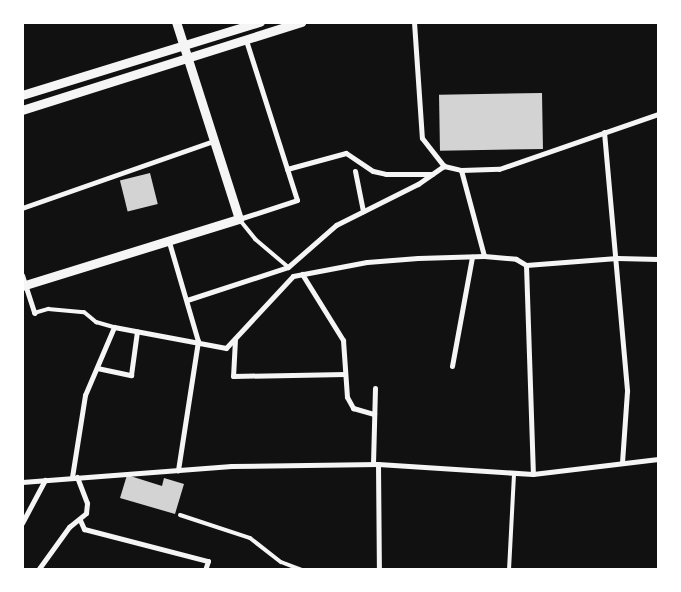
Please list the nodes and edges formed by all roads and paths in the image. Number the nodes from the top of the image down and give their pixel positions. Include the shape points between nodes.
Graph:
1 (176, 22) edge
2 (260, 22) edge
3 (301, 22) edge
4 (414, 22) edge
5 (246, 40) junction
6 (184, 45) junction
7 (187, 61) junction
8 (22, 95) edge
9 (22, 110) edge
10 (658, 114) edge
11 (604, 132) junction
12 (213, 140) junction
13 (444, 166) junction
14 (287, 169) junction
15 (461, 170) junction
16 (355, 171) dead end
17 (433, 174) junction
18 (22, 208) edge
19 (363, 211) junction
20 (239, 219) junction
21 (169, 242) junction
22 (484, 256) junction
23 (472, 257) junction
24 (617, 258) junction
25 (658, 259) edge
26 (526, 265) junction
27 (288, 267) junction
28 (302, 274) junction
29 (22, 275) edge
30 (294, 276) junction
31 (24, 285) edge
32 (187, 300) junction
33 (34, 313) joint
34 (114, 327) junction
35 (137, 331) junction
36 (235, 338) junction
37 (198, 341) junction
38 (452, 366) dead end
39 (97, 368) junction
40 (345, 374) junction
41 (375, 388) dead end
42 (374, 414) junction
43 (658, 459) edge
44 (622, 463) junction
45 (376, 464) junction
46 (178, 470) junction
47 (533, 474) junction
48 (514, 475) junction
49 (74, 477) junction
50 (46, 480) junction
51 (22, 482) edge
52 (180, 515) dead end
53 (80, 520) junction
54 (22, 523) edge
55 (38, 570) edge
56 (206, 570) edge
57 (302, 570) edge
58 (379, 570) edge
59 (509, 570) edge

1 - 6 street
2 - 6 street
3 - 5 street
4 - 13 street via 422,138
5 - 7 street
5 - 14 street
6 - 7 street
6 - 8 street
7 - 9 street
7 - 12 street
10 - 11 street
11 - 15 street via 499,169
11 - 24 street
12 - 18 street
12 - 20 street
13 - 15 street
13 - 17 street
14 - 17 street via 346,153 373,171 407,176
14 - 20 street via 297,200
15 - 22 street
16 - 19 street
17 - 19 street
19 - 27 street via 336,224
20 - 21 street
20 - 27 lane via 255,239
21 - 31 street
21 - 32 street
22 - 23 street
22 - 26 street via 516,259
23 - 28 street via 367,262
23 - 38 street
24 - 25 street
24 - 26 street
24 - 44 street via 627,391
26 - 47 street
27 - 30 street
27 - 32 street
28 - 30 street
28 - 40 street via 343,340
29 - 31 street
30 - 36 street
31 - 33 street
32 - 37 street
33 - 34 lane via 48,309 84,312 96,322
34 - 35 street
34 - 39 street
35 - 37 street
35 - 39 street via 131,375
36 - 37 street via 226,348
36 - 40 street via 233,376
37 - 46 street
39 - 49 street via 85,395
40 - 42 street via 347,397 353,408
41 - 42 street
42 - 45 street
43 - 44 street
44 - 47 street
45 - 46 street
45 - 48 street via 459,467
45 - 58 street
46 - 49 street
47 - 48 street
48 - 59 lane
49 - 50 street
49 - 53 street via 87,503 86,513
50 - 51 street
50 - 54 street
52 - 57 lane via 250,538 281,562
53 - 55 street via 69,527
53 - 56 street via 84,529 208,561

